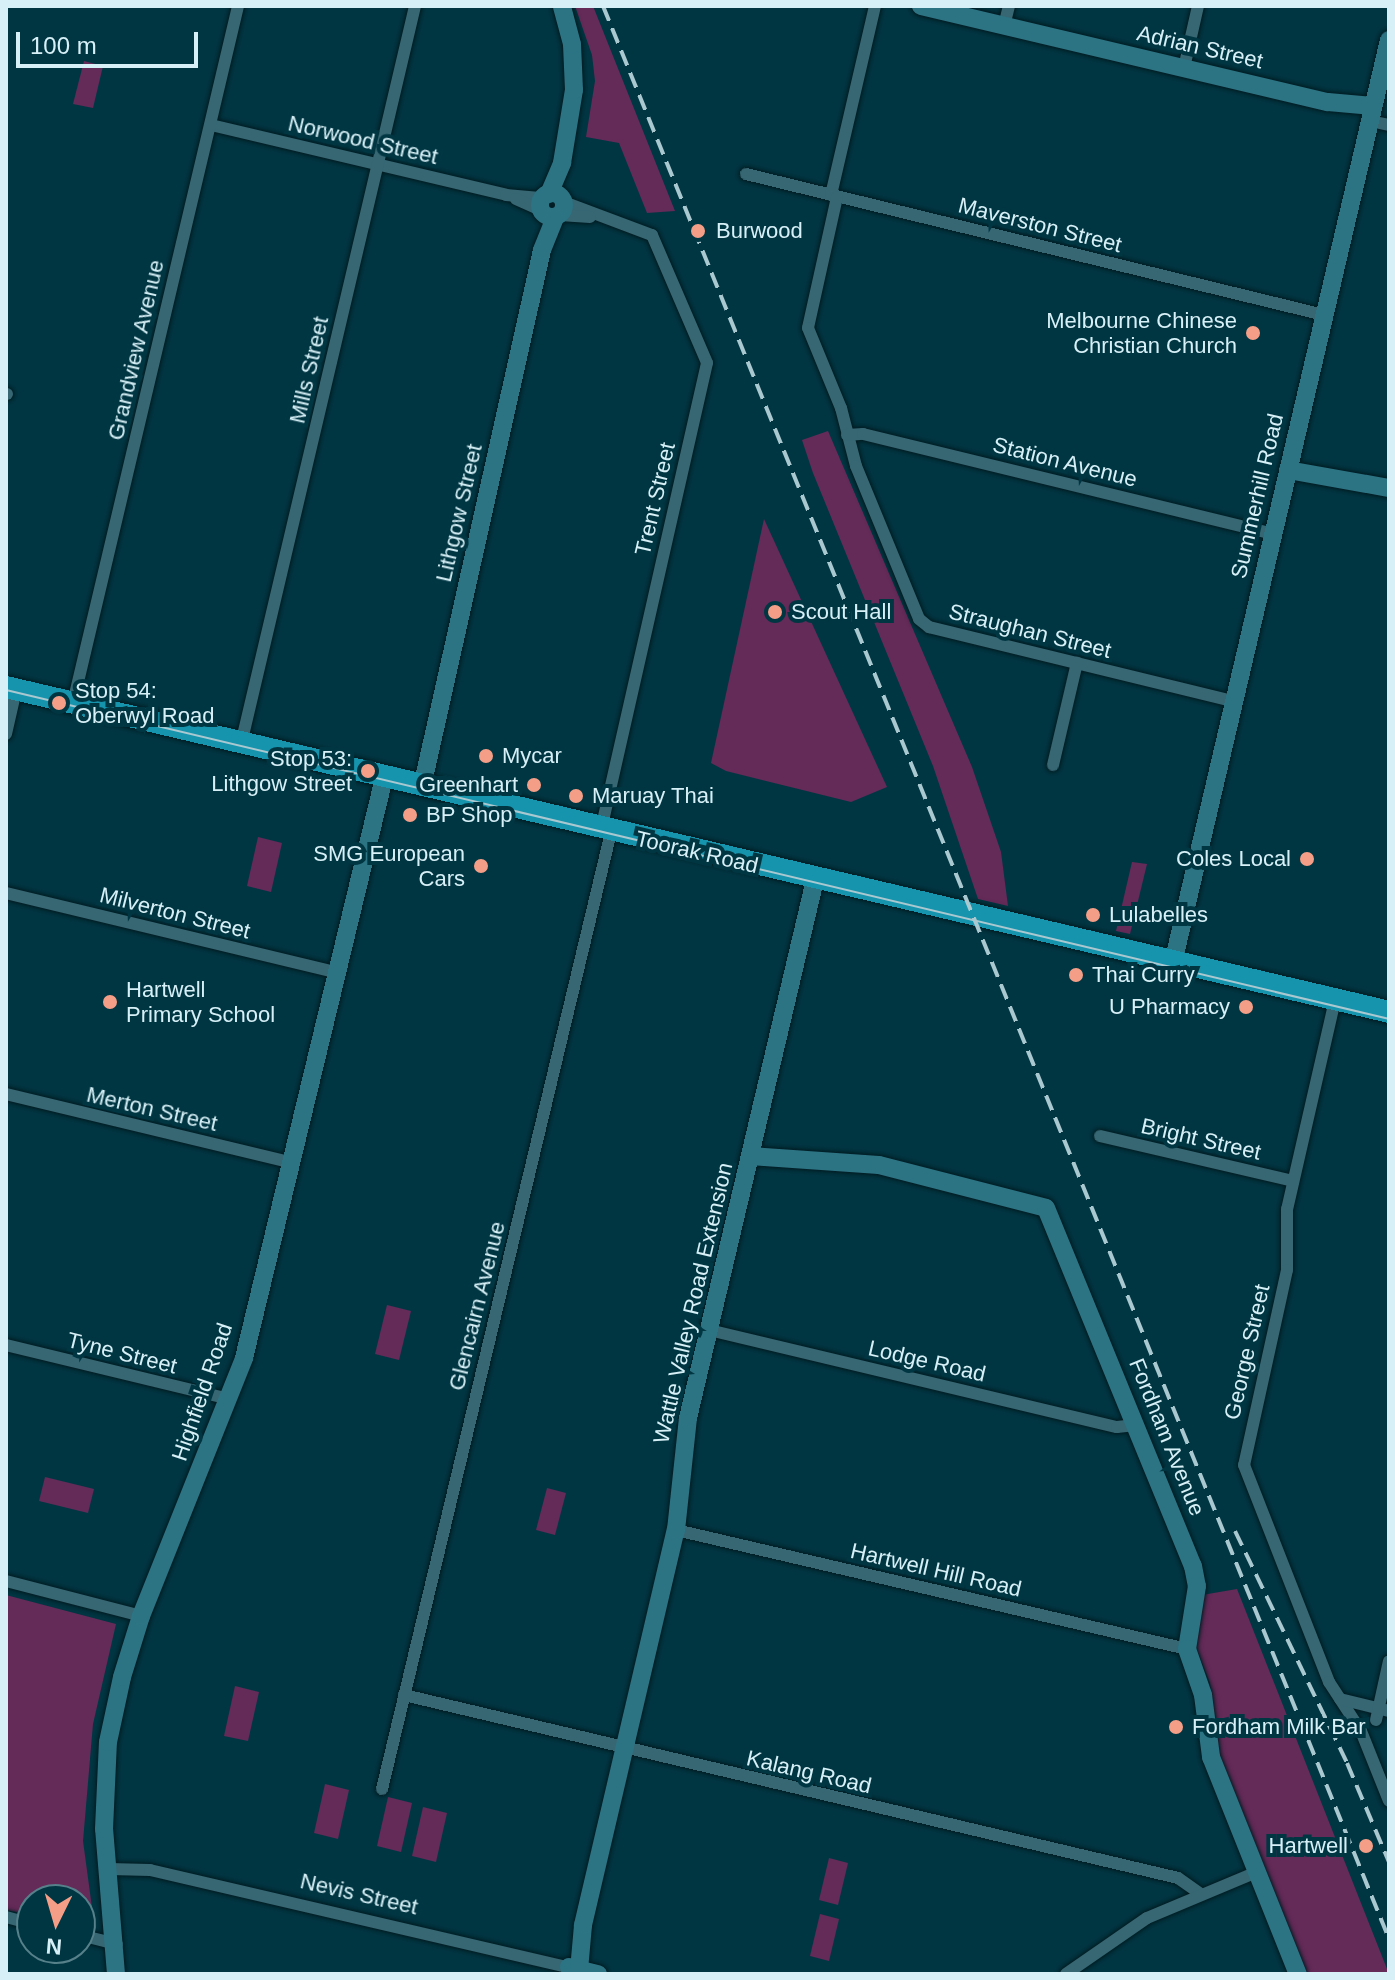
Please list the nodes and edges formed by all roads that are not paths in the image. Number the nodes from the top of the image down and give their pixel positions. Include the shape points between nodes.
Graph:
1 (238, 6) edge
2 (415, 6) edge
3 (562, 6) edge
4 (875, 6) edge
5 (921, 6) edge
6 (1009, 6) edge
7 (1198, 6) edge
8 (1004, 26) junction
9 (1389, 40) edge
10 (1184, 68) junction
11 (1371, 115) junction
12 (211, 125) junction
13 (1389, 125) edge
14 (378, 164) junction
15 (746, 174) dead end
16 (834, 196) junction
17 (552, 206) junction
18 (1324, 315) junction
19 (847, 435) junction
20 (1289, 466) junction
21 (1389, 488) edge
22 (1273, 534) junction
23 (1077, 663) junction
24 (11, 688) edge
25 (1233, 701) junction
26 (73, 703) junction
27 (6, 734) edge
28 (241, 744) junction
29 (1053, 765) dead end
30 (384, 778) junction
31 (422, 787) junction
32 (606, 831) junction
33 (815, 880) junction
34 (6, 893) edge
35 (1173, 963) junction
36 (335, 972) junction
37 (1335, 1000) junction
38 (1389, 1012) edge
39 (6, 1094) edge
40 (1100, 1136) dead end
41 (750, 1156) junction
42 (289, 1162) junction
43 (1293, 1181) junction
44 (709, 1330) junction
45 (6, 1345) edge
46 (229, 1399) junction
47 (1136, 1425) junction
48 (676, 1530) junction
49 (6, 1581) edge
50 (141, 1616) junction
51 (1187, 1649) junction
52 (1389, 1661) edge
53 (404, 1695) junction
54 (1340, 1699) junction
55 (1383, 1714) edge
56 (1361, 1731) junction
57 (623, 1749) junction
58 (382, 1789) dead end
59 (1389, 1801) edge
60 (109, 1869) junction
61 (1257, 1872) junction
62 (1201, 1894) junction
63 (96, 1939) edge
64 (117, 1944) junction
65 (573, 1968) junction
66 (116, 1974) edge
67 (598, 1974) edge
68 (1066, 1974) edge
69 (1298, 1974) edge

1 - 12 street, Grandview Avenue
2 - 14 street, Mills Street
3 - 17 street, Lithgow Street via 572,44 574,90
4 - 16 street
5 - 8 street, Adrian Street
6 - 8 street
7 - 10 street
8 - 10 street, Adrian Street
9 - 11 street, Summerhill Road
10 - 11 street, Adrian Street
11 - 13 street
11 - 18 street, Summerhill Road
12 - 14 street, Norwood Street
12 - 26 street, Grandview Avenue
14 - 17 street, Norwood Street
14 - 28 street, Mills Street
15 - 16 street, Maverston Street
16 - 18 street, Maverston Street
16 - 19 street via 808,324
17 - 31 street, Lithgow Street
17 - 32 street, Trent Street via 640,227 658,242 707,363
18 - 20 street, Summerhill Road
19 - 22 street, Station Avenue via 863,434
19 - 23 street, Straughan Street via 922,623
20 - 21 street
20 - 22 street, Summerhill Road
22 - 25 street, Summerhill Road
23 - 25 street, Straughan Street
23 - 29 street
24 - 26 highway, Toorak Road
24 - 27 street
25 - 35 street, Summerhill Road
26 - 28 highway, Toorak Road
28 - 30 highway, Toorak Road
30 - 31 highway, Toorak Road
30 - 36 street, Highfield Road
31 - 32 highway, Toorak Road
32 - 33 highway, Toorak Road
32 - 53 street, Glencairn Avenue
33 - 35 highway, Toorak Road
33 - 41 street, Wattle Valley Road Extension
34 - 36 street, Milverton Street
35 - 37 highway, Toorak Road
36 - 42 street, Highfield Road
37 - 38 highway, Toorak Road
37 - 43 street, George Street
39 - 42 street, Merton Street
40 - 43 street, Bright Street
41 - 44 street, Wattle Valley Road Extension
41 - 47 street, Fordham Avenue via 879,1165 1042,1205
42 - 46 street, Highfield Road
43 - 54 street, George Street via 1285,1221 1287,1270 1244,1465
44 - 47 street, Lodge Road via 1117,1427
44 - 48 street, Wattle Valley Road Extension via 686,1428
45 - 46 street, Tyne Street
46 - 50 street, Highfield Road
47 - 51 street, Fordham Avenue via 1196,1573
48 - 51 street, Hartwell Hill Road
48 - 57 street, Wattle Valley Road Extension
49 - 50 street
50 - 60 street, Highfield Road via 108,1742 104,1829
51 - 61 street, Fordham Avenue via 1203,1695 1211,1757
52 - 55 street
53 - 57 street, Kalang Road
53 - 58 street, Glencairn Avenue
54 - 55 street
54 - 56 street, George Street
55 - 56 street
56 - 59 street, George Street
57 - 62 street, Kalang Road via 1178,1878
57 - 65 street, Wattle Valley Road Extension
60 - 64 street, Highfield Road
60 - 65 street, Nevis Street via 150,1870
61 - 62 street
61 - 69 street, Fordham Avenue
62 - 68 street via 1126,1929
63 - 64 street
64 - 66 street, Highfield Road
65 - 67 street, Nevis Street

